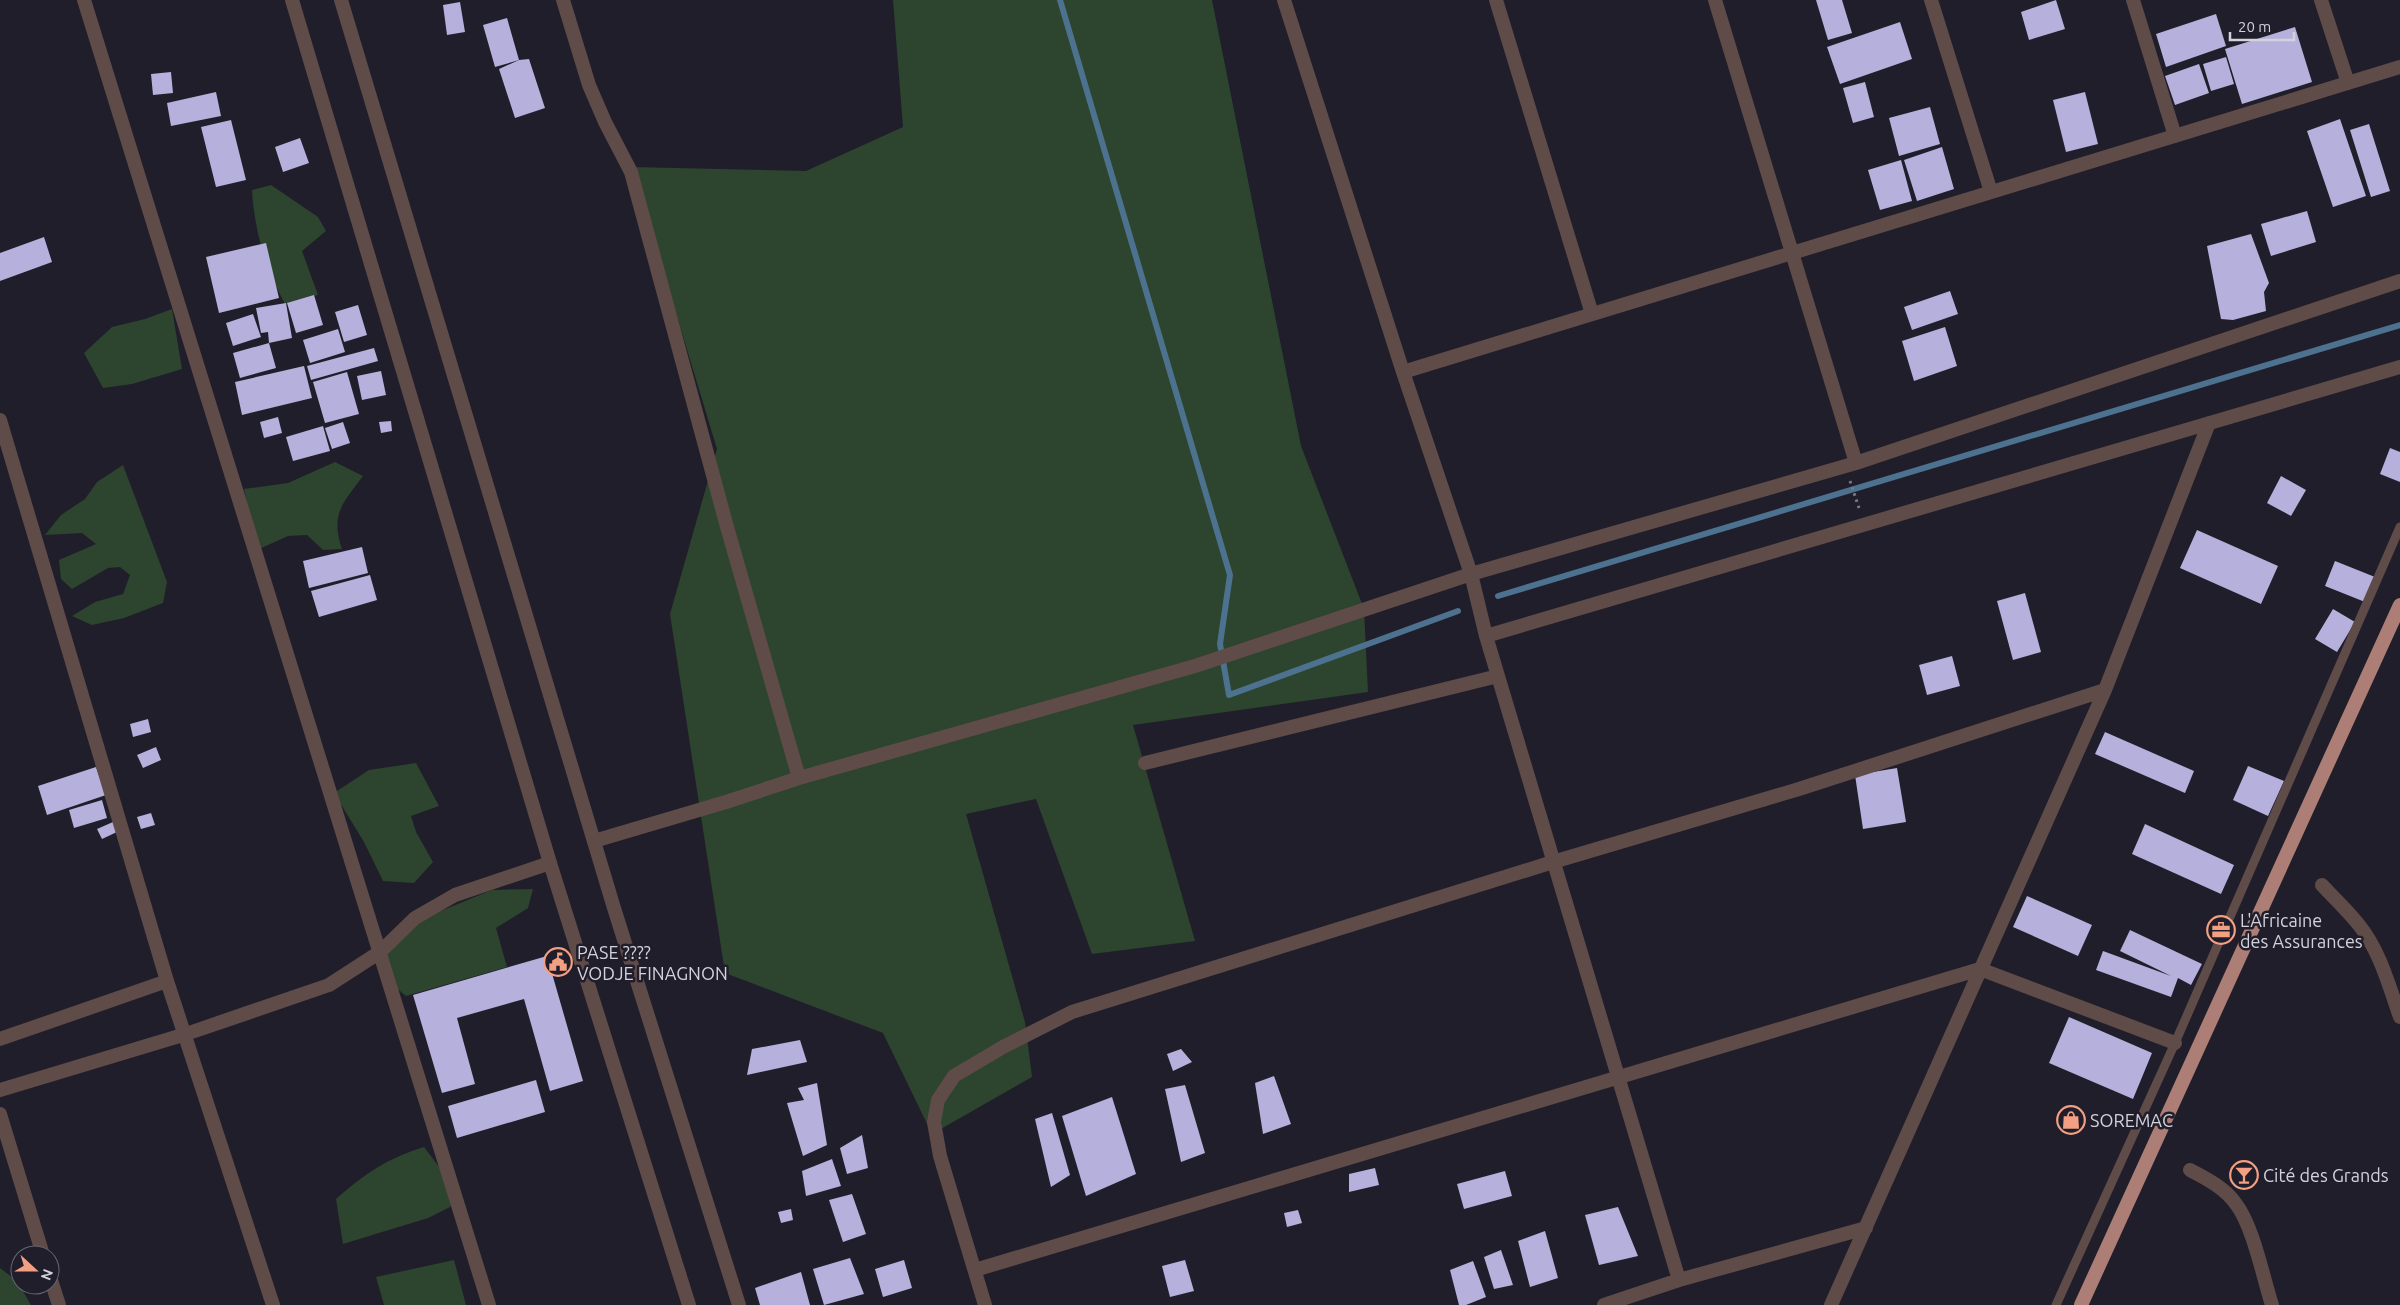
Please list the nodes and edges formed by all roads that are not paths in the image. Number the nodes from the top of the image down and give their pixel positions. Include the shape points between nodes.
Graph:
1 (84, 0) edge
2 (292, 0) edge
3 (341, 0) edge
4 (563, 0) edge
5 (1284, 0) edge
6 (1496, 0) edge
7 (1715, 0) edge
8 (1931, 0) edge
9 (2133, 0) edge
10 (2321, 0) edge
11 (2400, 67) edge
12 (2348, 83) junction
13 (2175, 136) junction
14 (1991, 192) junction
15 (1792, 253) junction
16 (2400, 281) edge
17 (1592, 314) junction
18 (2400, 367) edge
19 (1403, 372) junction
20 (0, 420) edge
21 (2210, 423) junction
22 (1856, 463) junction
23 (2400, 527) edge
24 (1471, 574) junction
25 (2400, 605) edge
26 (1486, 636) junction
27 (1498, 676) junction
28 (2106, 690) junction
29 (1145, 763) dead end
30 (799, 778) junction
31 (594, 840) junction
32 (1553, 862) junction
33 (550, 863) junction
34 (2322, 885) dead end
35 (380, 952) junction
36 (1980, 969) junction
37 (167, 981) junction
38 (2400, 1017) edge
39 (186, 1034) junction
40 (0, 1039) edge
41 (2175, 1042) junction
42 (1617, 1076) junction
43 (0, 1090) edge
44 (0, 1114) edge
45 (2190, 1170) dead end
46 (1866, 1228) junction
47 (40, 1245) edge
48 (975, 1270) junction
49 (1680, 1280) junction
50 (273, 1305) edge
51 (489, 1305) edge
52 (689, 1305) edge
53 (739, 1305) edge
54 (985, 1305) edge
55 (1604, 1305) edge
56 (1831, 1305) edge
57 (2056, 1305) edge
58 (2080, 1305) edge
59 (2272, 1305) edge

1 - 35 street
2 - 33 street
3 - 31 street
4 - 30 street via 589,85 631,172
5 - 19 street
6 - 17 street
7 - 15 street
8 - 14 street
9 - 13 street
10 - 12 street
11 - 12 street
12 - 13 street
13 - 14 street
14 - 15 street
15 - 17 street
15 - 22 street
16 - 22 street
17 - 19 street
18 - 21 street
19 - 24 street
20 - 37 street
21 - 26 street
21 - 28 street
22 - 24 street
23 - 41 lane
24 - 26 street
24 - 30 street via 1245,651
25 - 58 highway
26 - 27 street
27 - 29 street
27 - 32 street
28 - 32 street via 1799,789
28 - 36 street
30 - 31 street
31 - 53 street
32 - 42 street
32 - 48 street via 1072,1012 954,1076 938,1100 934,1122 940,1156
33 - 35 street via 456,894 415,918
33 - 52 street
34 - 38 street via 2360,925 2372,945
35 - 39 street via 329,984
35 - 51 street
36 - 41 street
36 - 42 street
36 - 46 street
37 - 39 street
37 - 40 street
39 - 43 street
39 - 50 street
41 - 57 lane
42 - 48 street
42 - 49 street
44 - 47 street
45 - 59 street via 2214,1183 2236,1203 2245,1219
46 - 49 street
46 - 56 street
48 - 54 street
49 - 55 street

